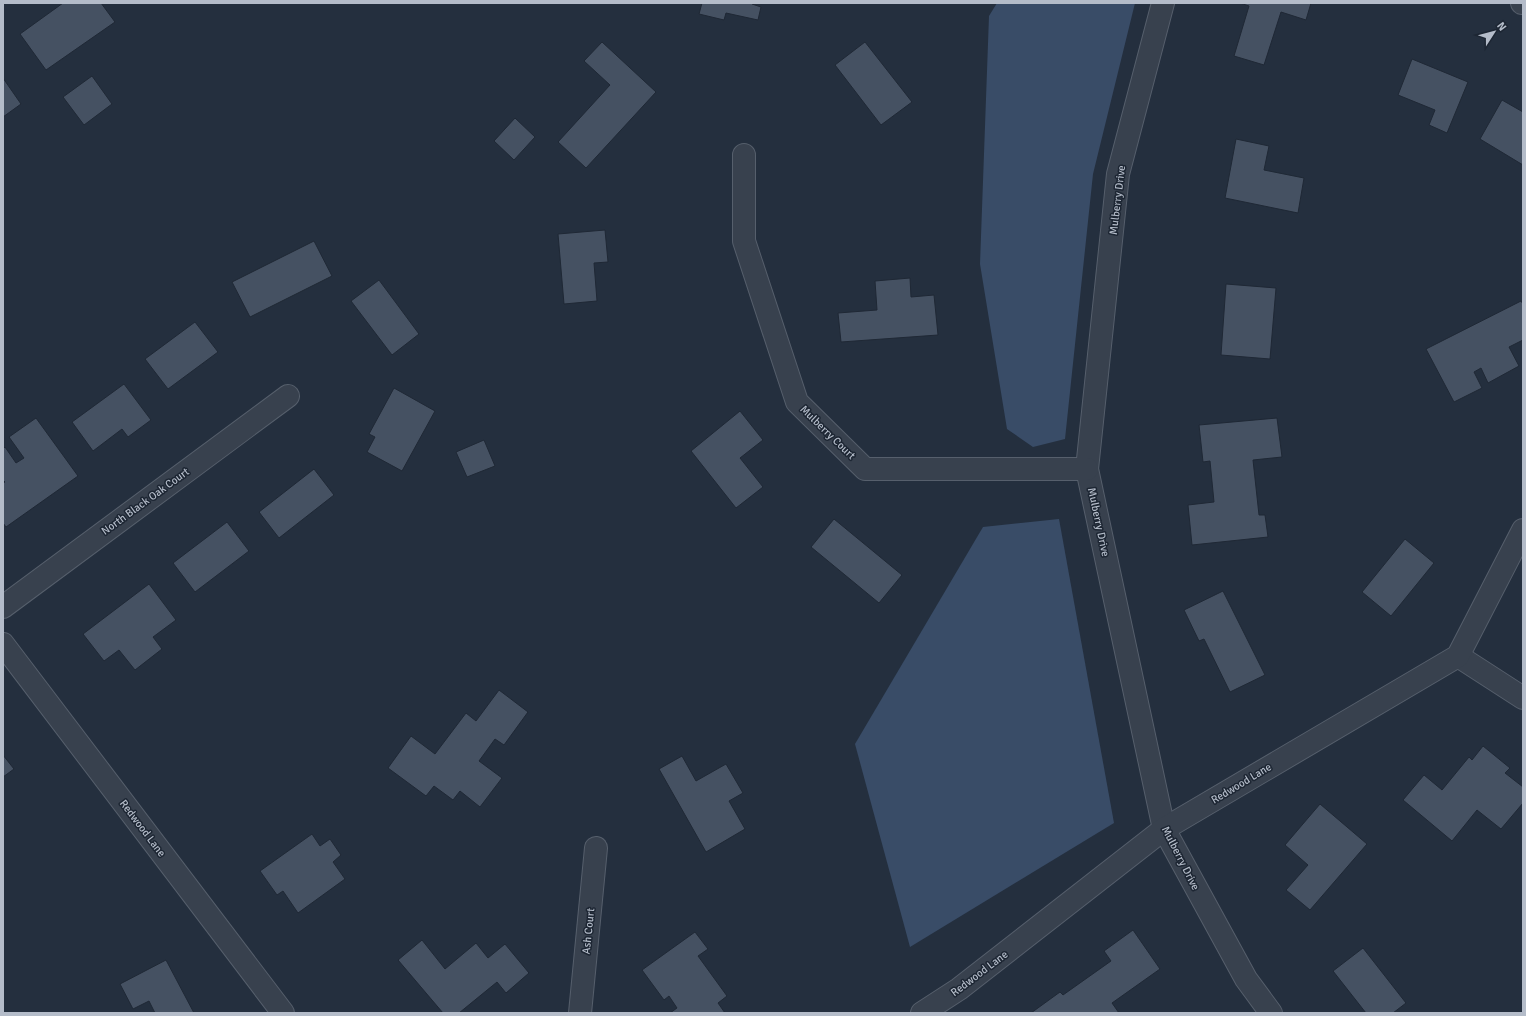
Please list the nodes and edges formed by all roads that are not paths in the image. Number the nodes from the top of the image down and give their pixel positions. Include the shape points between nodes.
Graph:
1 (1163, 3) edge
2 (744, 155) dead end
3 (288, 396) dead end
4 (1087, 470) junction
5 (1523, 530) edge
6 (3, 606) edge
7 (3, 644) edge
8 (1458, 656) junction
9 (1523, 698) edge
10 (1164, 829) junction
11 (596, 848) dead end
12 (283, 1013) edge
13 (580, 1013) edge
14 (922, 1013) edge
15 (1271, 1013) edge

1 - 4 street, Mulberry Drive via 1118,174
2 - 4 street, Mulberry Court via 744,241 797,402 865,469
3 - 6 street, North Black Oak Court
4 - 10 street, Mulberry Drive
5 - 8 street
7 - 12 street, Redwood Lane
8 - 9 street
8 - 10 street, Redwood Lane
10 - 14 street, Redwood Lane via 959,989
10 - 15 street, Mulberry Drive via 1246,979
11 - 13 street, Ash Court

